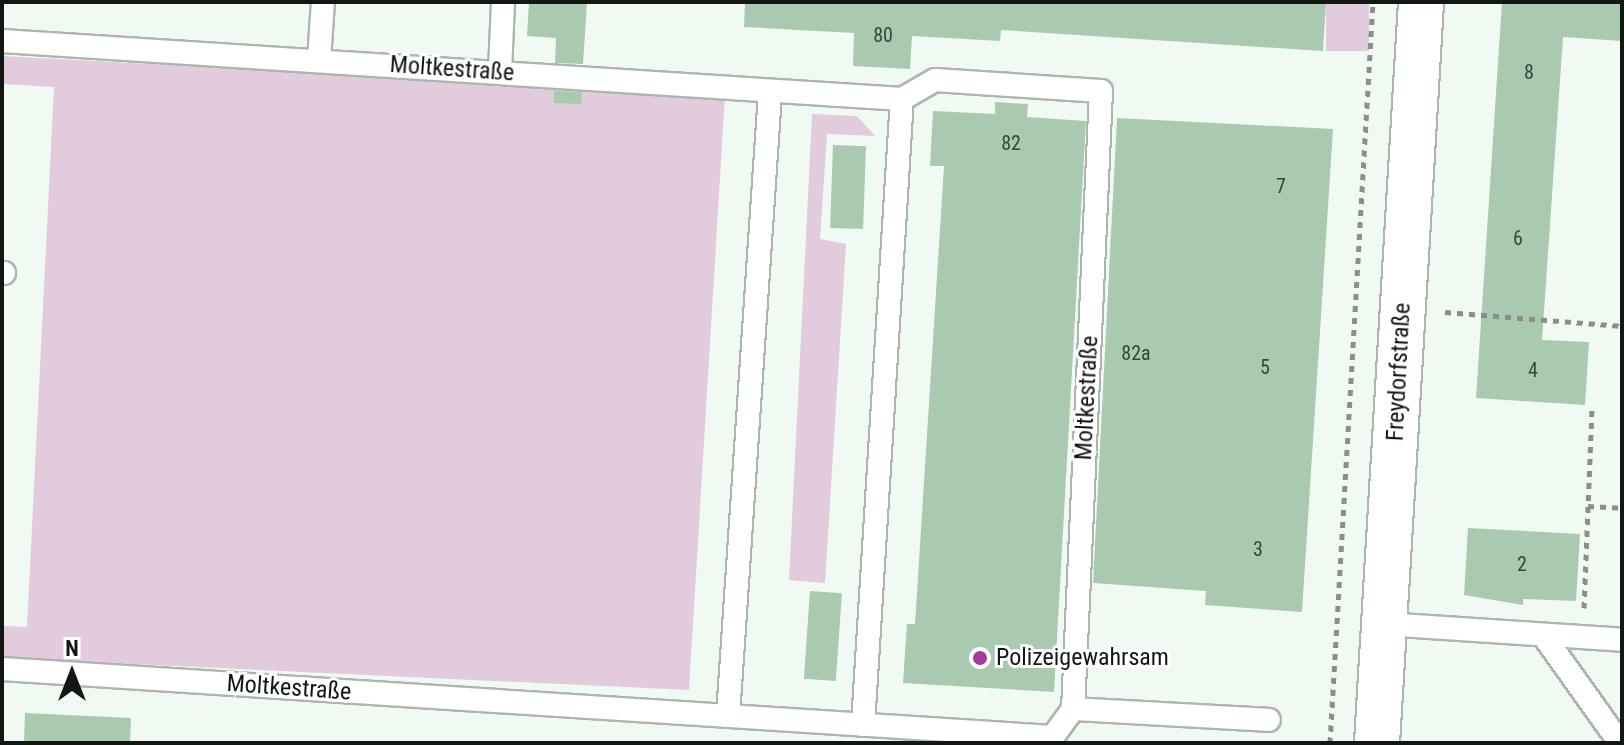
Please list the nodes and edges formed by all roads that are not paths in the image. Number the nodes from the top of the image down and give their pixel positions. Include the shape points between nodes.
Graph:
1 (323, 2) edge
2 (503, 2) edge
3 (1421, 2) edge
4 (2, 41) edge
5 (319, 60) junction
6 (500, 71) junction
7 (770, 93) junction
8 (902, 99) junction
9 (1384, 624) junction
10 (1543, 635) junction
11 (1622, 640) edge
12 (2, 669) edge
13 (1073, 709) junction
14 (728, 716) junction
15 (1269, 720) dead end
16 (863, 725) junction
17 (887, 735) edge
18 (1377, 743) edge
19 (1620, 743) edge

1 - 5 lane
2 - 6 lane
3 - 9 street, Freydorfstraße
4 - 5 lane, Moltkestraße
5 - 6 lane, Moltkestraße
6 - 7 lane, Moltkestraße
7 - 8 lane, Moltkestraße
7 - 14 lane
8 - 13 lane, Moltkestraße via 935,80 1101,91
8 - 16 lane
9 - 10 lane
9 - 18 street, Freydorfstraße
10 - 11 lane
10 - 19 lane
12 - 14 lane, Moltkestraße
13 - 15 lane
13 - 17 lane, Moltkestraße via 1053,737
14 - 16 lane, Moltkestraße
16 - 17 lane, Moltkestraße

